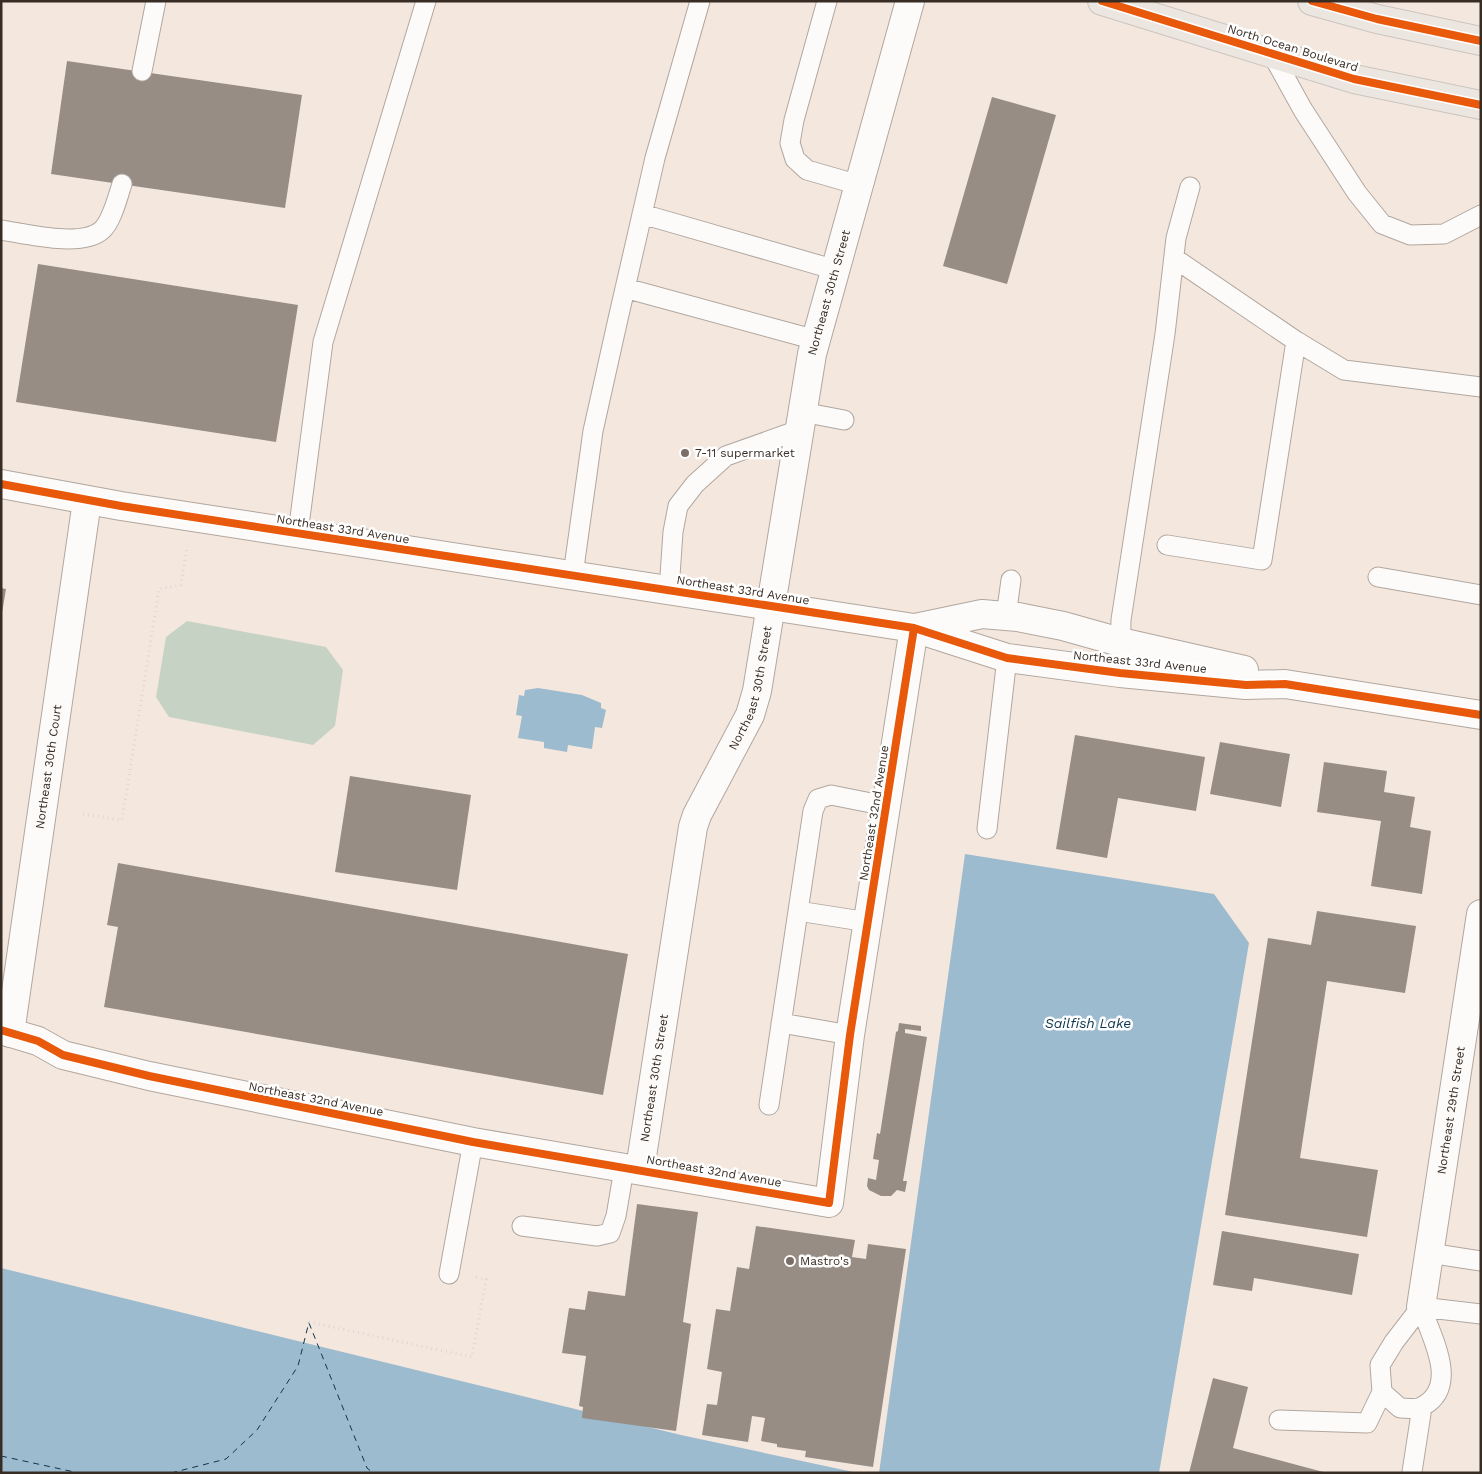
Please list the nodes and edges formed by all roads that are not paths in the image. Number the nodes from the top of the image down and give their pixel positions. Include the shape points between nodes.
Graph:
1 (156, 1) edge
2 (426, 1) edge
3 (700, 1) edge
4 (827, 1) edge
5 (910, 1) edge
6 (1102, 1) edge
7 (1312, 1) edge
8 (1481, 41) edge
9 (1272, 54) junction
10 (142, 71) dead end
11 (1481, 105) edge
12 (122, 184) dead end
13 (859, 185) junction
14 (1190, 187) dead end
15 (642, 214) junction
16 (1481, 215) edge
17 (1, 230) edge
18 (1174, 258) junction
19 (836, 270) junction
20 (625, 288) junction
21 (816, 340) junction
22 (1296, 341) junction
23 (1481, 387) edge
24 (844, 420) dead end
25 (801, 421) junction
26 (1, 484) edge
27 (87, 501) junction
28 (298, 533) junction
29 (1167, 545) dead end
30 (573, 575) junction
31 (1378, 577) dead end
32 (1011, 580) dead end
33 (669, 590) junction
34 (1481, 595) edge
35 (772, 605) junction
36 (1006, 616) junction
37 (914, 628) junction
38 (1120, 642) junction
39 (1007, 658) junction
40 (1120, 673) junction
41 (1285, 684) junction
42 (1481, 714) edge
43 (886, 806) junction
44 (987, 828) dead end
45 (798, 911) junction
46 (1481, 914) edge
47 (868, 922) junction
48 (781, 1023) junction
49 (6, 1031) edge
50 (850, 1034) junction
51 (769, 1105) dead end
52 (472, 1142) junction
53 (632, 1169) junction
54 (522, 1226) dead end
55 (1429, 1253) junction
56 (1481, 1261) edge
57 (449, 1274) road end
58 (1421, 1307) junction
59 (1481, 1314) edge
60 (1382, 1392) junction
61 (1422, 1408) junction
62 (1279, 1420) dead end
63 (1412, 1472) edge

1 - 10 lane
2 - 28 lane via 323,342
3 - 15 lane
4 - 13 lane via 790,143 795,159 807,170
5 - 13 street, Northeast 30th Street
6 - 9 main road, North Ocean Boulevard
7 - 8 main road via 1377,19
9 - 11 main road, North Ocean Boulevard via 1354,79
9 - 16 lane via 1303,110 1357,193 1382,224 1410,235 1444,234
12 - 17 lane via 102,230 80,240
13 - 19 street, Northeast 30th Street
14 - 18 lane
15 - 19 lane
15 - 20 lane
18 - 22 lane
18 - 38 lane
19 - 21 street, Northeast 30th Street
20 - 21 lane
20 - 30 lane via 593,432
21 - 25 street, Northeast 30th Street
22 - 23 lane via 1344,370
22 - 29 lane via 1262,560
24 - 25 lane
25 - 33 lane via 726,456 695,484 678,506
25 - 35 street, Northeast 30th Street
26 - 27 street, Northeast 33rd Avenue
27 - 28 street, Northeast 33rd Avenue
27 - 49 street, Northeast 30th Court
28 - 30 street, Northeast 33rd Avenue
30 - 33 street, Northeast 33rd Avenue
31 - 34 lane
32 - 36 lane
33 - 35 street, Northeast 33rd Avenue
35 - 37 street, Northeast 33rd Avenue
35 - 53 street, Northeast 30th Street via 750,714 693,827
36 - 37 street, Northeast 33rd Avenue via 982,614
36 - 38 street, Northeast 33rd Avenue via 1063,626
37 - 39 street, Northeast 33rd Avenue
37 - 43 street, Northeast 32nd Avenue
38 - 40 lane
38 - 41 street, Northeast 33rd Avenue via 1249,671
39 - 40 street, Northeast 33rd Avenue
39 - 44 lane
40 - 41 street, Northeast 33rd Avenue via 1246,685
41 - 42 street, Northeast 33rd Avenue
43 - 45 lane via 831,795 818,799 813,811
43 - 47 street, Northeast 32nd Avenue
45 - 47 lane
45 - 48 lane
46 - 55 street, Northeast 29th Street
47 - 50 street, Northeast 32nd Avenue
48 - 50 lane
48 - 51 lane
49 - 52 street, Northeast 32nd Avenue via 38,1041 62,1055 149,1076
50 - 53 street, Northeast 32nd Avenue via 829,1203
52 - 53 street, Northeast 32nd Avenue
52 - 57 lane
53 - 54 lane via 610,1233 597,1236
55 - 56 lane
55 - 58 street, Northeast 29th Street
58 - 59 lane
58 - 60 lane via 1380,1365
58 - 61 lane via 1443,1372 1437,1395
60 - 61 lane via 1400,1408
60 - 62 lane via 1367,1423
61 - 63 lane

